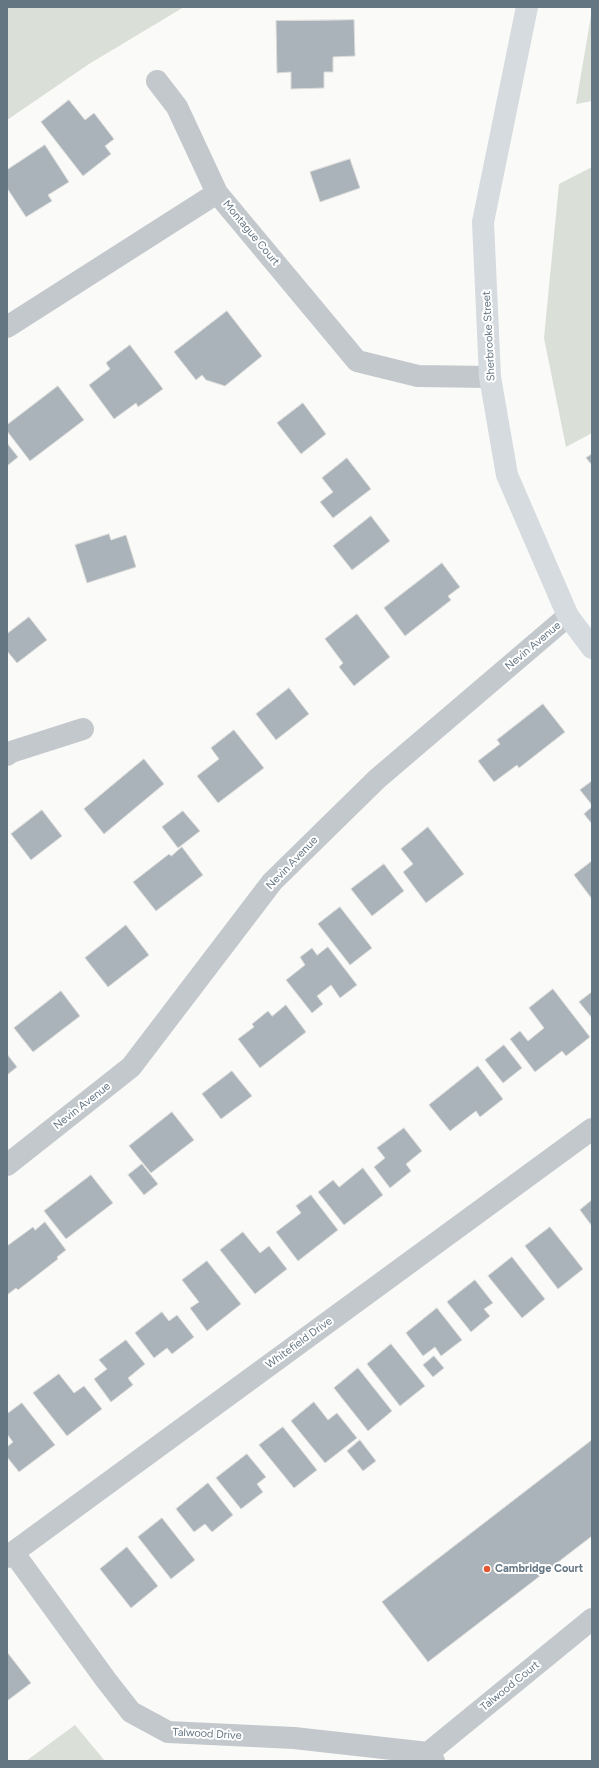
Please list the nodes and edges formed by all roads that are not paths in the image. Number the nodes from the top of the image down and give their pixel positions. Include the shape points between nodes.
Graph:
1 (528, 7) edge
2 (157, 81) dead end
3 (217, 193) junction
4 (7, 327) edge
5 (490, 377) junction
6 (568, 616) junction
7 (592, 648) edge
8 (83, 729) dead end
9 (7, 755) edge
10 (592, 1129) edge
11 (7, 1165) edge
12 (10, 1555) edge
13 (592, 1619) edge
14 (431, 1757) edge

1 - 5 main road, Sherbrooke Street via 484,222
2 - 3 street via 177,107
3 - 4 street, Montague Court
3 - 5 street, Montague Court via 357,360 418,376
5 - 6 main road, Sherbrooke Street via 507,476
6 - 7 main road, Sherbrooke Street
6 - 11 street, Nevin Avenue via 377,779 338,816 272,882 131,1067
8 - 9 street
10 - 12 street, Whitefield Drive
12 - 14 street, Talwood Drive via 131,1712 168,1732 294,1738
13 - 14 street, Talwood Court

